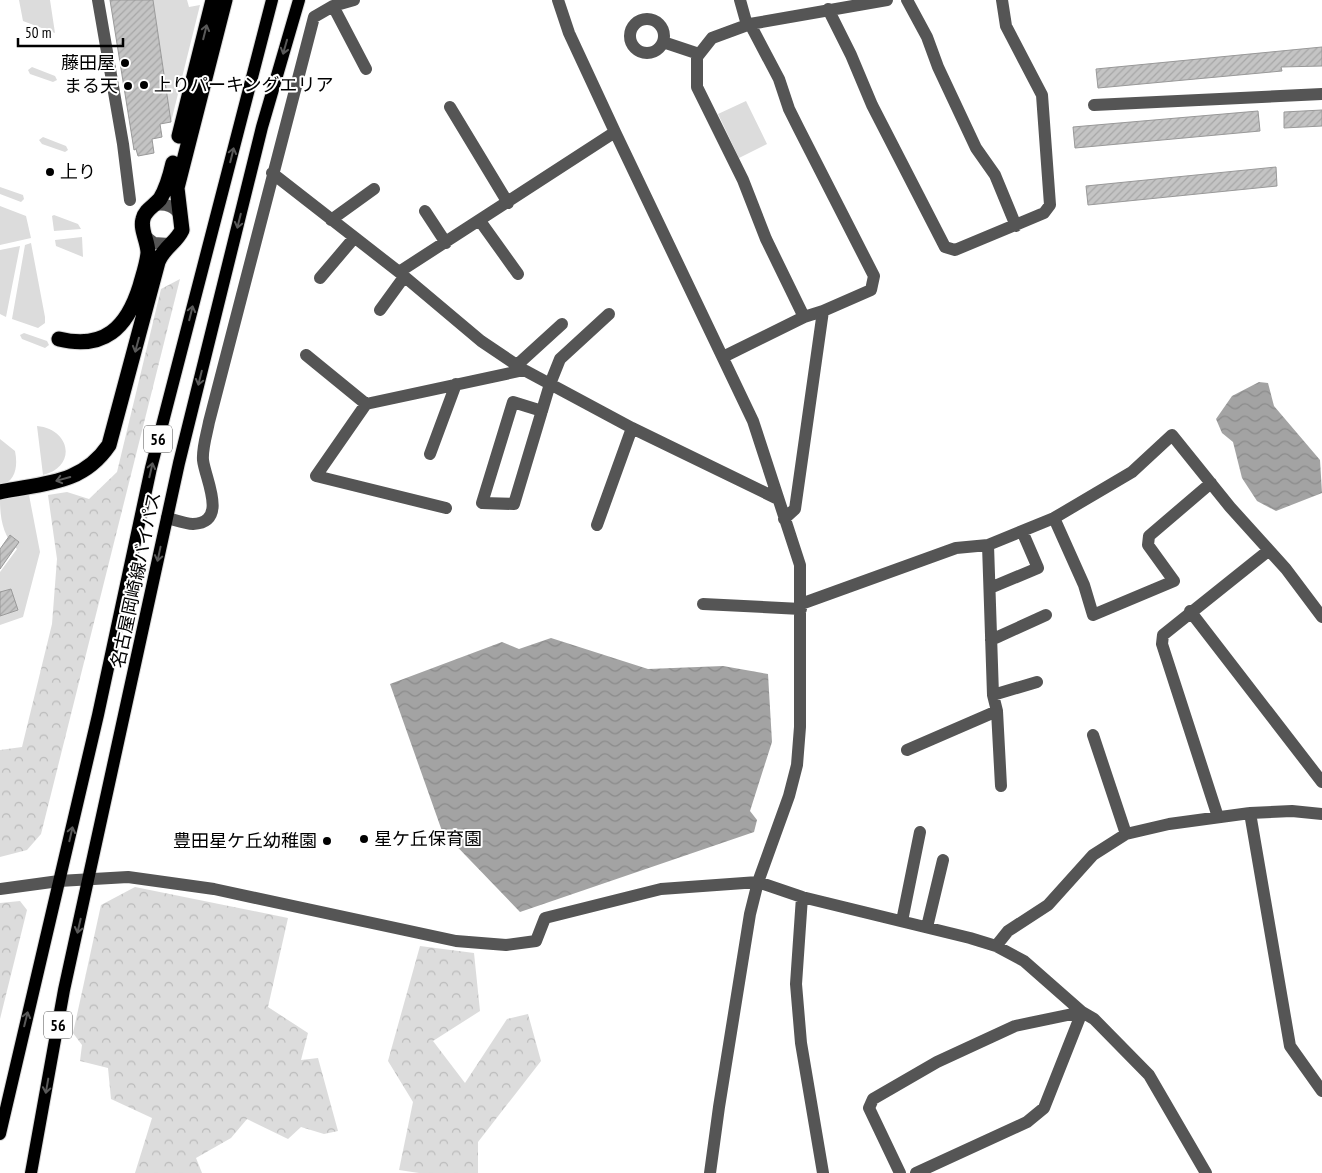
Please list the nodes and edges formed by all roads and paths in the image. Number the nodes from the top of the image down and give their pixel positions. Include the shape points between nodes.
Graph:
1 (98, 0) edge
2 (213, 0) edge
3 (225, 0) edge
4 (272, 0) edge
5 (299, 0) edge
6 (354, 0) edge
7 (558, 0) edge
8 (740, 0) edge
9 (887, 0) edge
10 (907, 0) edge
11 (1002, 0) edge
12 (333, 6) junction
13 (824, 6) edge
14 (749, 24) junction
15 (663, 42) dead end
16 (699, 54) junction
17 (366, 69) dead end
18 (1322, 94) edge
19 (1094, 105) dead end
20 (450, 107) dead end
21 (615, 132) junction
22 (272, 173) junction
23 (374, 189) dead end
24 (130, 200) dead end
25 (508, 203) junction
26 (154, 206) junction
27 (425, 212) dead end
28 (182, 217) junction
29 (330, 220) junction
30 (480, 221) junction
31 (1016, 226) junction
32 (145, 236) junction
33 (354, 238) junction
34 (446, 243) junction
35 (169, 244) junction
36 (402, 274) junction
37 (518, 274) dead end
38 (320, 278) dead end
39 (380, 310) dead end
40 (823, 311) junction
41 (609, 314) dead end
42 (804, 317) junction
43 (562, 324) dead end
44 (59, 339) dead end
45 (306, 355) dead end
46 (722, 357) junction
47 (521, 367) junction
48 (456, 384) junction
49 (550, 384) junction
50 (366, 404) junction
51 (542, 411) dead end
52 (632, 428) junction
53 (430, 454) dead end
54 (1211, 483) junction
55 (0, 492) edge
56 (778, 500) junction
57 (446, 508) dead end
58 (166, 518) junction
59 (784, 518) junction
60 (1054, 518) junction
61 (597, 525) dead end
62 (1022, 531) junction
63 (988, 545) junction
64 (1268, 551) junction
65 (990, 588) junction
66 (704, 604) dead end
67 (801, 607) junction
68 (1190, 611) junction
69 (1046, 615) dead end
70 (1322, 617) edge
71 (991, 640) junction
72 (1037, 682) dead end
73 (993, 695) junction
74 (996, 711) junction
75 (1093, 735) dead end
76 (907, 750) dead end
77 (1322, 782) edge
78 (1001, 786) dead end
79 (1250, 813) junction
80 (1322, 814) edge
81 (1218, 817) junction
82 (920, 832) dead end
83 (1126, 834) junction
84 (942, 860) dead end
85 (90, 879) junction
86 (60, 882) junction
87 (758, 882) junction
88 (0, 889) edge
89 (802, 897) junction
90 (902, 921) junction
91 (927, 927) junction
92 (996, 946) junction
93 (1082, 1012) junction
94 (1322, 1091) edge
95 (0, 1134) edge
96 (30, 1173) edge
97 (710, 1173) edge
98 (823, 1173) edge
99 (900, 1173) edge
100 (916, 1173) edge
101 (1206, 1173) edge

1 - 24 street
26 -> 2 highway via 168,181
3 - 28 highway via 177,188
86 -> 4 main road, 名古屋岡崎線バイパス / 56 via 151,468
5 -> 58 main road, 名古屋岡崎線バイパス / 56 via 262,128
6 - 12 street
7 - 21 street via 569,33
8 - 14 street
9 - 13 street via 863,5
10 - 31 street
11 - 31 street via 1006,26 1042,95 1050,205 1044,213
12 - 17 street
12 - 22 street via 314,17
13 - 14 street
13 - 31 street via 852,55 872,105 945,247 955,250
14 - 16 street via 712,38
14 - 40 street via 874,276 871,290
15 - 16 street
16 - 42 street via 695,71 697,87
18 - 19 street
20 - 25 street
21 - 25 street
21 - 46 street
22 - 29 street
22 - 58 street via 209,422 203,459 214,504 204,521 192,524
23 - 29 street
25 - 30 street
26 - 28 street via 167,204
26 - 32 highway via 143,219
27 - 34 street
28 - 35 highway via 182,230
29 - 33 street
30 - 34 street
30 - 37 street
32 - 35 street via 154,243
32 - 44 highway via 146,265 135,303 122,324 92,342
33 - 36 street
33 - 38 street
34 - 36 street
35 -> 55 highway via 158,262 114,433 102,455 73,477
36 - 39 street
36 - 47 street via 481,341
40 - 42 street
40 - 59 street via 795,508
41 - 49 street via 560,359
42 - 46 street
43 - 47 street
45 - 50 street
46 - 56 street via 753,421
47 - 48 street
47 - 49 street
48 - 50 street
48 - 53 street
49 - 51 street via 544,402 542,411 514,504 482,502 513,402
49 - 52 street
50 - 57 street via 316,476
52 - 56 street
52 - 61 street
54 - 60 street via 1172,435 1132,472
54 - 60 street via 1149,536 1148,546 1174,582 1093,615 1084,585
54 - 64 street
56 - 59 street
58 -> 85 main road, 名古屋岡崎線バイパス / 56
59 - 67 street via 800,565
60 - 62 street
62 - 63 street
62 - 65 street via 1038,568
63 - 65 street
63 - 67 street via 956,548
64 - 68 street
64 - 70 street via 1286,569
65 - 71 street
66 - 67 street
67 - 87 street via 797,765
68 - 77 street
68 - 81 street via 1162,635 1162,644
69 - 71 street
71 - 73 street
72 - 73 street
73 - 74 street
74 - 76 street
74 - 78 street
75 - 83 street
79 - 80 street via 1292,811
79 - 81 street
79 - 94 street via 1290,1046
81 - 83 street
82 - 90 street
83 - 92 street via 1093,855 1048,905 1008,931
84 - 91 street
85 - 86 street
85 - 87 street via 128,877 214,890 456,941 506,945 536,942 545,918 643,893 685,885
85 -> 96 main road, 名古屋岡崎線バイパス / 56 via 64,990
86 - 88 street
95 -> 86 main road, 名古屋岡崎線バイパス / 56
87 - 89 street
87 - 97 street via 740,971
89 - 90 street
89 - 98 street via 796,984 800,1043
90 - 91 street
91 - 92 street
92 - 93 street via 1024,961
93 - 99 street via 1015,1026 937,1062 873,1099 869,1108
93 - 100 street via 1044,1108 1027,1122
93 - 101 street via 1094,1019 1149,1076

